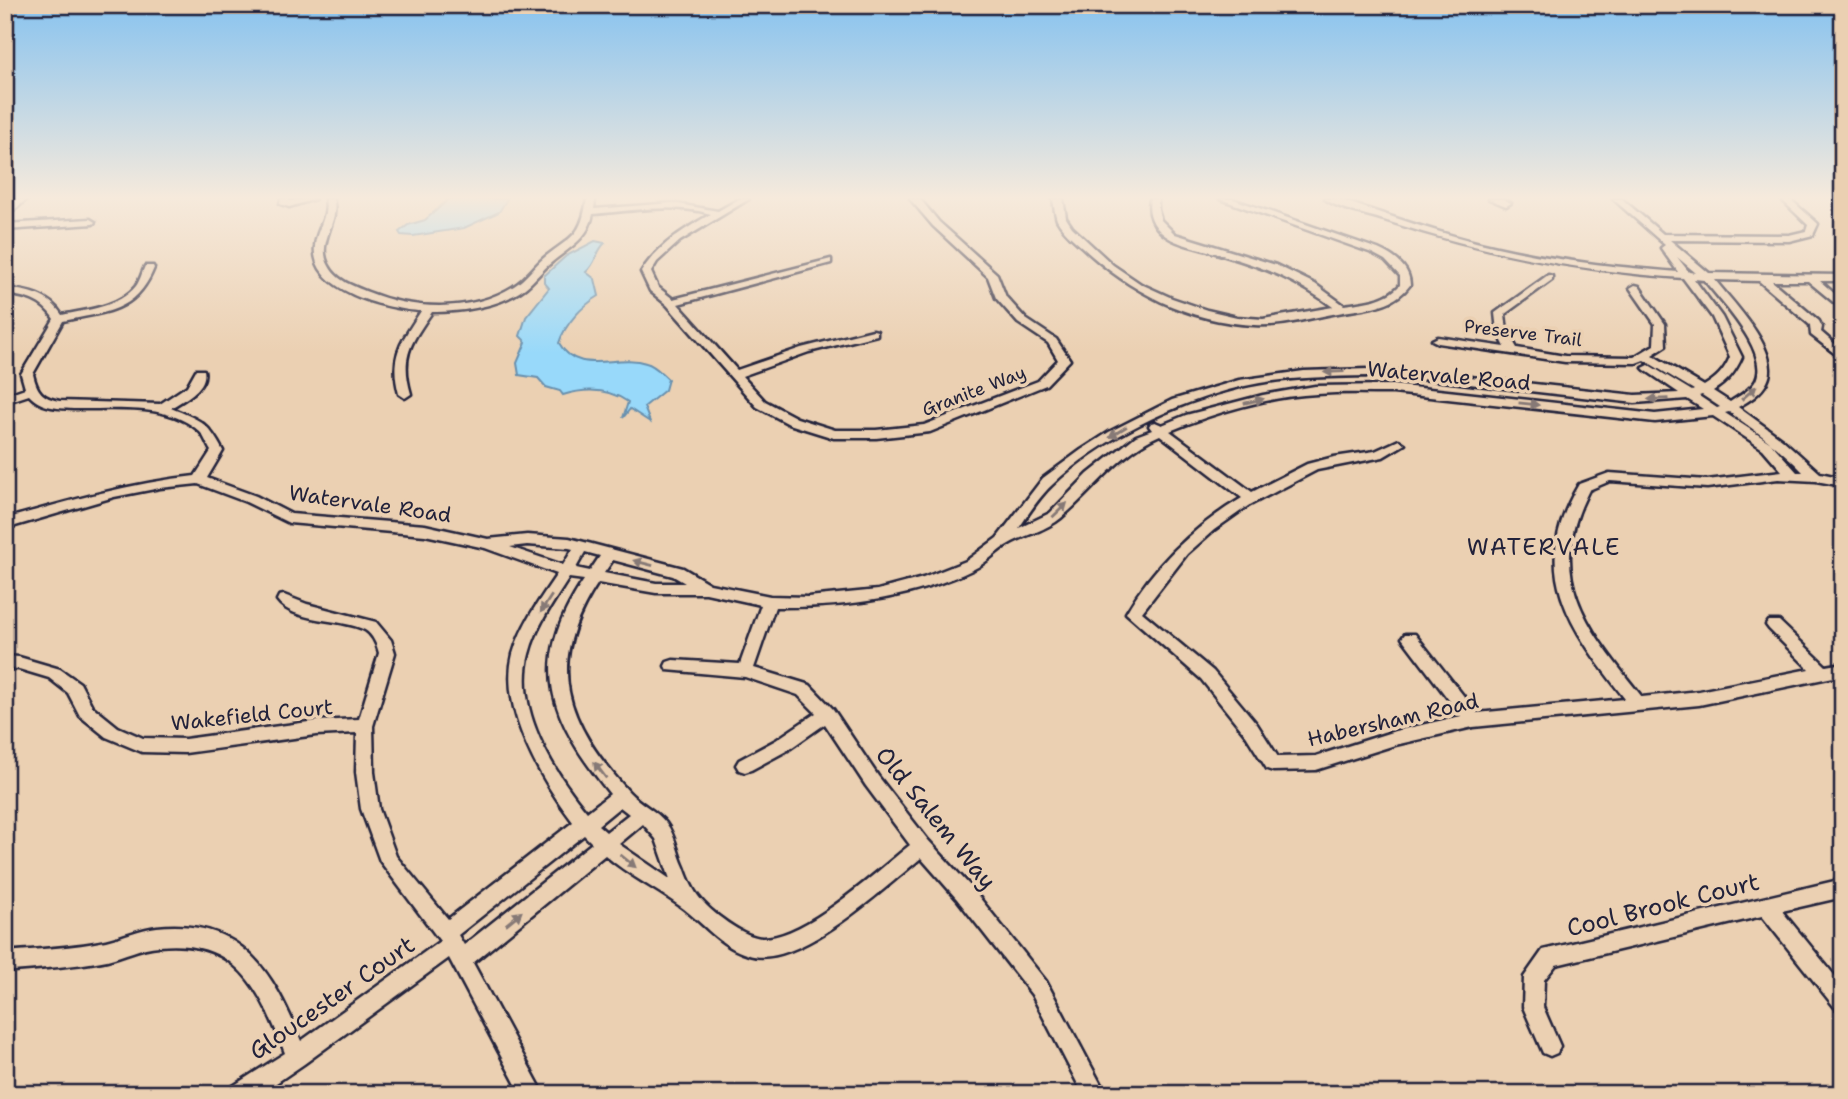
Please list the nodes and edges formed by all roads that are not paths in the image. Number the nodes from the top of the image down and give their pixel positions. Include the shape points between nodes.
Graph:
1 (319, 250) edge
2 (561, 250) edge
3 (662, 250) edge
4 (965, 250) edge
5 (1093, 250) edge
6 (1218, 250) edge
7 (1373, 250) edge
8 (1500, 250) edge
9 (1667, 250) edge
10 (1678, 250) edge
11 (1673, 258) junction
12 (1687, 258) junction
13 (827, 261) dead end
14 (149, 268) dead end
15 (1688, 277) junction
16 (1548, 278) dead end
17 (1708, 278) junction
18 (1810, 278) junction
19 (1843, 278) edge
20 (1763, 279) junction
21 (1635, 288) dead end
22 (5, 291) edge
23 (671, 303) junction
24 (1843, 307) edge
25 (428, 309) junction
26 (1342, 309) junction
27 (59, 319) junction
28 (873, 333) dead end
29 (1438, 340) dead end
30 (1512, 350) junction
31 (1843, 357) edge
32 (1641, 358) junction
33 (200, 372) dead end
34 (736, 374) junction
35 (31, 390) junction
36 (1703, 391) junction
37 (405, 394) dead end
38 (1689, 395) junction
39 (5, 399) edge
40 (162, 408) junction
41 (1729, 408) junction
42 (1715, 412) junction
43 (1143, 416) junction
44 (1161, 430) junction
45 (1780, 443) junction
46 (1399, 444) dead end
47 (1765, 445) junction
48 (1793, 475) junction
49 (1816, 477) junction
50 (199, 481) junction
51 (1843, 482) edge
52 (1253, 499) junction
53 (5, 524) edge
54 (1001, 542) junction
55 (487, 544) junction
56 (582, 546) junction
57 (610, 554) junction
58 (567, 572) junction
59 (593, 577) junction
60 (706, 588) junction
61 (284, 600) dead end
62 (770, 601) junction
63 (1774, 625) dead end
64 (1410, 638) dead end
65 (5, 662) edge
66 (673, 666) dead end
67 (1843, 669) edge
68 (745, 671) junction
69 (1823, 673) junction
70 (1637, 702) junction
71 (827, 714) junction
72 (1473, 720) junction
73 (365, 726) junction
74 (745, 765) dead end
75 (621, 796) junction
76 (642, 814) junction
77 (586, 825) junction
78 (607, 844) junction
79 (922, 846) junction
80 (1843, 888) edge
81 (692, 904) junction
82 (1765, 905) junction
83 (453, 946) junction
84 (5, 962) edge
85 (1843, 1002) edge
86 (1550, 1046) dead end
87 (297, 1058) junction
88 (241, 1094) edge
89 (533, 1094) edge
90 (1095, 1094) edge

1 - 25 street via 324,270 338,283 371,298
2 - 25 street via 515,290 480,304
3 - 23 street, Granite Way via 646,272 654,289
4 - 34 street, Granite Way via 993,276 1001,298 1022,321 1052,341 1064,360 1042,383 926,429 834,433 761,404
5 - 26 street via 1125,278 1158,296 1218,316 1252,322
6 - 26 street via 1272,267 1311,286
7 - 26 street via 1389,258 1405,275 1405,285 1391,299
8 - 15 street
9 - 11 street, Watervale Road
10 - 12 street, Watervale Road
11 - 12 street
11 - 15 street, Watervale Road
12 - 17 street, Watervale Road
13 - 23 street
14 - 27 street via 139,289 124,299
15 - 17 street
15 - 36 street, Watervale Road via 1717,317 1736,358 1731,373
16 - 30 street via 1500,313 1502,331
17 - 20 street
41 -> 17 street, Watervale Road via 1762,381 1764,357
18 - 19 street
18 - 20 street
18 - 24 street
20 - 31 street via 1815,323 1815,334
21 - 32 street via 1660,324 1660,346
22 - 27 street via 40,297
23 - 34 street, Granite Way
25 - 37 street via 400,354 399,375
27 - 35 street via 27,374
28 - 34 street
29 - 30 street, Preserve Trail
30 - 32 street, Preserve Trail via 1565,359
32 - 36 street
32 - 38 street
33 - 40 street via 191,388
35 - 39 street
35 - 40 street via 42,402 60,405
36 - 38 street, Watervale Road
36 - 41 street
38 - 42 street
38 -> 43 street, Watervale Road via 1635,399 1421,375 1334,371 1263,377 1217,387
40 - 50 street via 207,432 217,452
41 - 42 street, Watervale Road
41 - 45 street
44 -> 42 street, Watervale Road via 1190,418 1315,390 1435,393 1641,418
42 - 47 street
43 - 44 street
43 -> 54 street, Watervale Road via 1041,488
44 - 52 street
54 -> 44 street, Watervale Road via 1055,516 1122,453
45 - 47 street
45 - 49 street
46 - 52 street, Habersham Road via 1386,454 1313,467
47 - 48 street
48 - 49 street
48 - 70 street via 1707,484 1609,477 1584,487 1561,545 1562,568 1588,639
49 - 51 street
50 - 53 street, Watervale Road via 113,494
50 - 55 street, Watervale Road via 289,518 425,530
52 - 72 street, Habersham Road via 1199,533 1133,613 1207,676 1273,764 1316,763
54 - 62 street, Watervale Road via 971,565 926,582 837,601
55 - 56 street, Watervale Road via 527,540
55 - 58 street, Watervale Road
56 - 57 street, Watervale Road
56 - 58 street
57 - 59 street
60 -> 57 street, Watervale Road via 678,572
58 - 59 street, Watervale Road
58 -> 77 street via 528,633 519,661 517,694 542,758
59 - 60 street, Watervale Road via 656,588
75 -> 59 street via 569,724 557,676 568,621
60 - 62 street, Watervale Road
61 - 73 street via 371,626 383,640 387,653
62 - 68 street
63 - 69 street
64 - 72 street
65 - 73 street, Wakefield Court via 54,673 74,688 86,711 112,732 142,745 185,746
66 - 68 street, Old Salem Way
67 - 69 street, Habersham Road
68 - 71 street, Old Salem Way via 804,690
69 - 70 street, Habersham Road via 1699,698
70 - 72 street, Habersham Road
71 - 74 street
71 - 79 street, Old Salem Way
73 - 83 street via 370,809 389,861
75 - 76 street
75 - 77 street, Gloucester Court
76 - 78 street, Gloucester Court
76 - 81 street via 659,828
77 - 78 street
77 - 83 street, Gloucester Court
78 -> 81 street
83 -> 78 street, Gloucester Court
79 - 81 street via 806,935 773,947 746,946
79 - 90 street, Old Salem Way via 1039,988
80 - 82 street, Cool Brook Court
82 - 85 street
82 - 86 street, Cool Brook Court via 1550,957 1534,977 1534,1007
83 - 87 street, Gloucester Court
83 - 89 street
84 - 87 street via 105,950 159,936 204,936 235,950 250,965 277,1006
87 - 88 street, Gloucester Court

